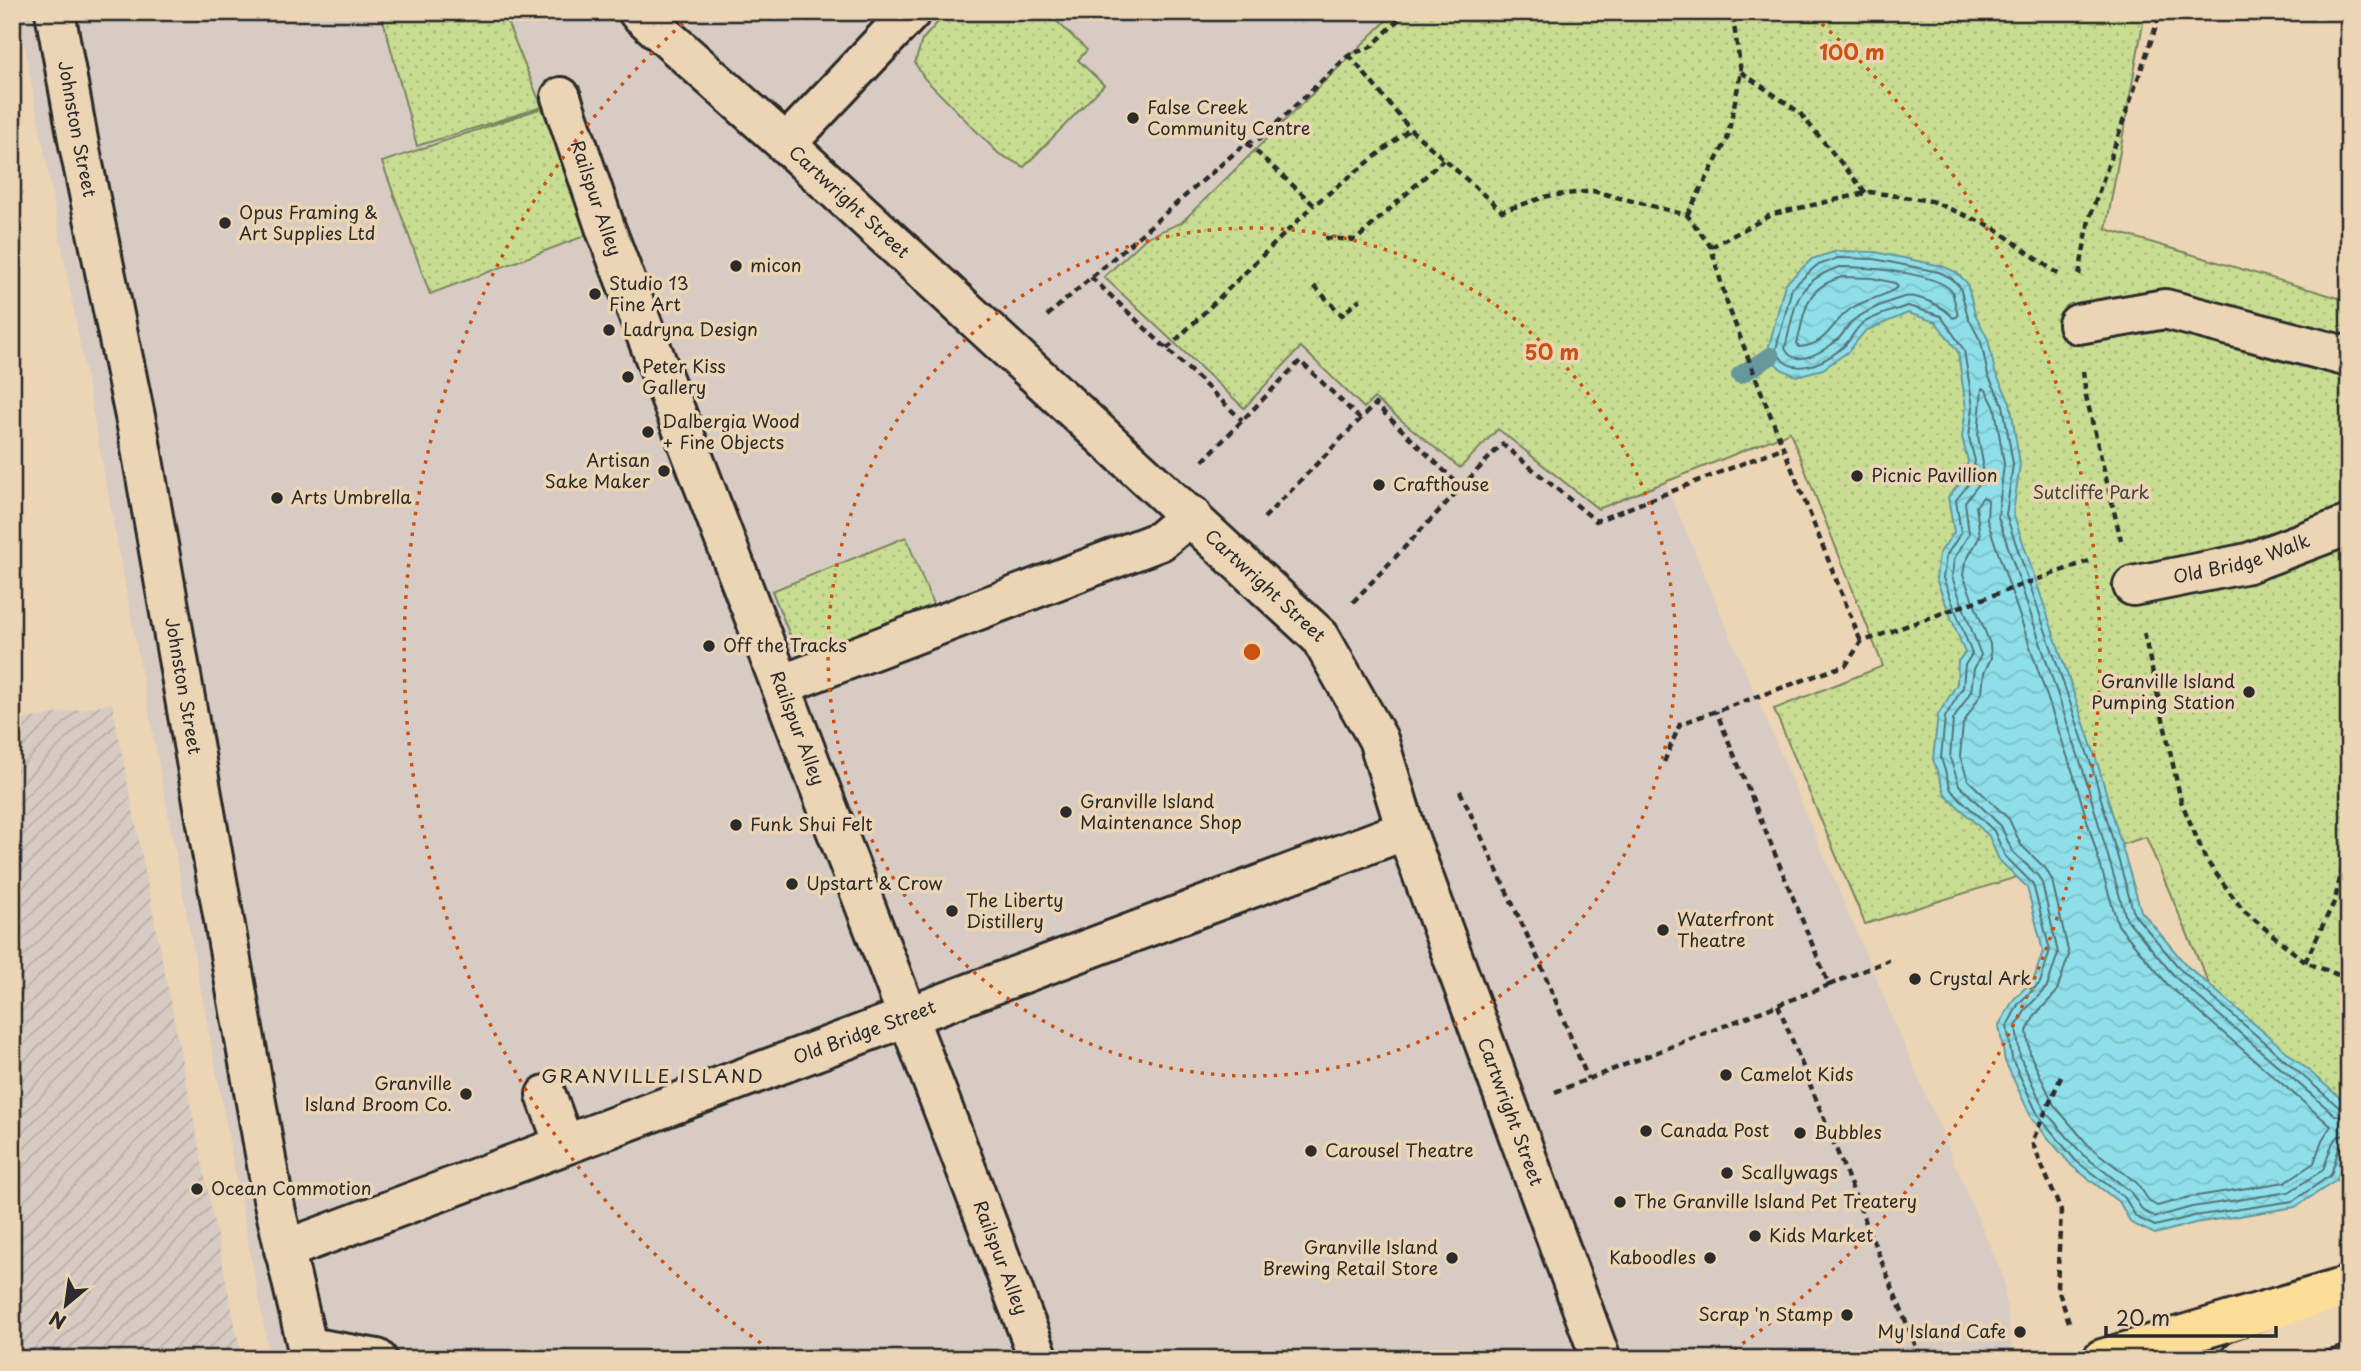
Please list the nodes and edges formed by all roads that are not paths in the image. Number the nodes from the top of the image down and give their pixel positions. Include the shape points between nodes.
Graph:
1 (55, 12) edge
2 (638, 12) edge
3 (911, 12) edge
4 (561, 97) dead end
5 (786, 144) junction
6 (2077, 305) road end
7 (2349, 357) edge
8 (1180, 505) junction
9 (2349, 524) edge
10 (2133, 586) road end
11 (781, 685) junction
12 (1406, 830) junction
13 (908, 1016) junction
14 (546, 1095) dead end
15 (564, 1144) junction
16 (284, 1250) junction
17 (2349, 1286) edge
18 (2349, 1322) edge
19 (309, 1353) edge
20 (377, 1359) edge
21 (1039, 1359) edge
22 (1601, 1359) edge
23 (2102, 1359) edge
24 (2241, 1359) edge

1 - 16 street, Johnston Street via 138,431
2 - 5 street, Cartwright Street
3 - 5 street
4 - 11 street, Railspur Alley via 606,230
5 - 8 street, Cartwright Street
6 - 7 street via 2165,310
8 - 11 street via 1160,541
8 - 12 street, Cartwright Street via 1320,637 1378,739
9 - 10 street, Old Bridge Walk via 2248,563
11 - 13 street, Railspur Alley
12 - 13 street, Old Bridge Street
12 - 22 street, Cartwright Street
13 - 15 street, Old Bridge Street
13 - 21 street, Railspur Alley
14 - 15 street
15 - 16 street, Old Bridge Street
16 - 19 street, Johnston Street
17 - 23 highway
18 - 24 street
19 - 20 street

